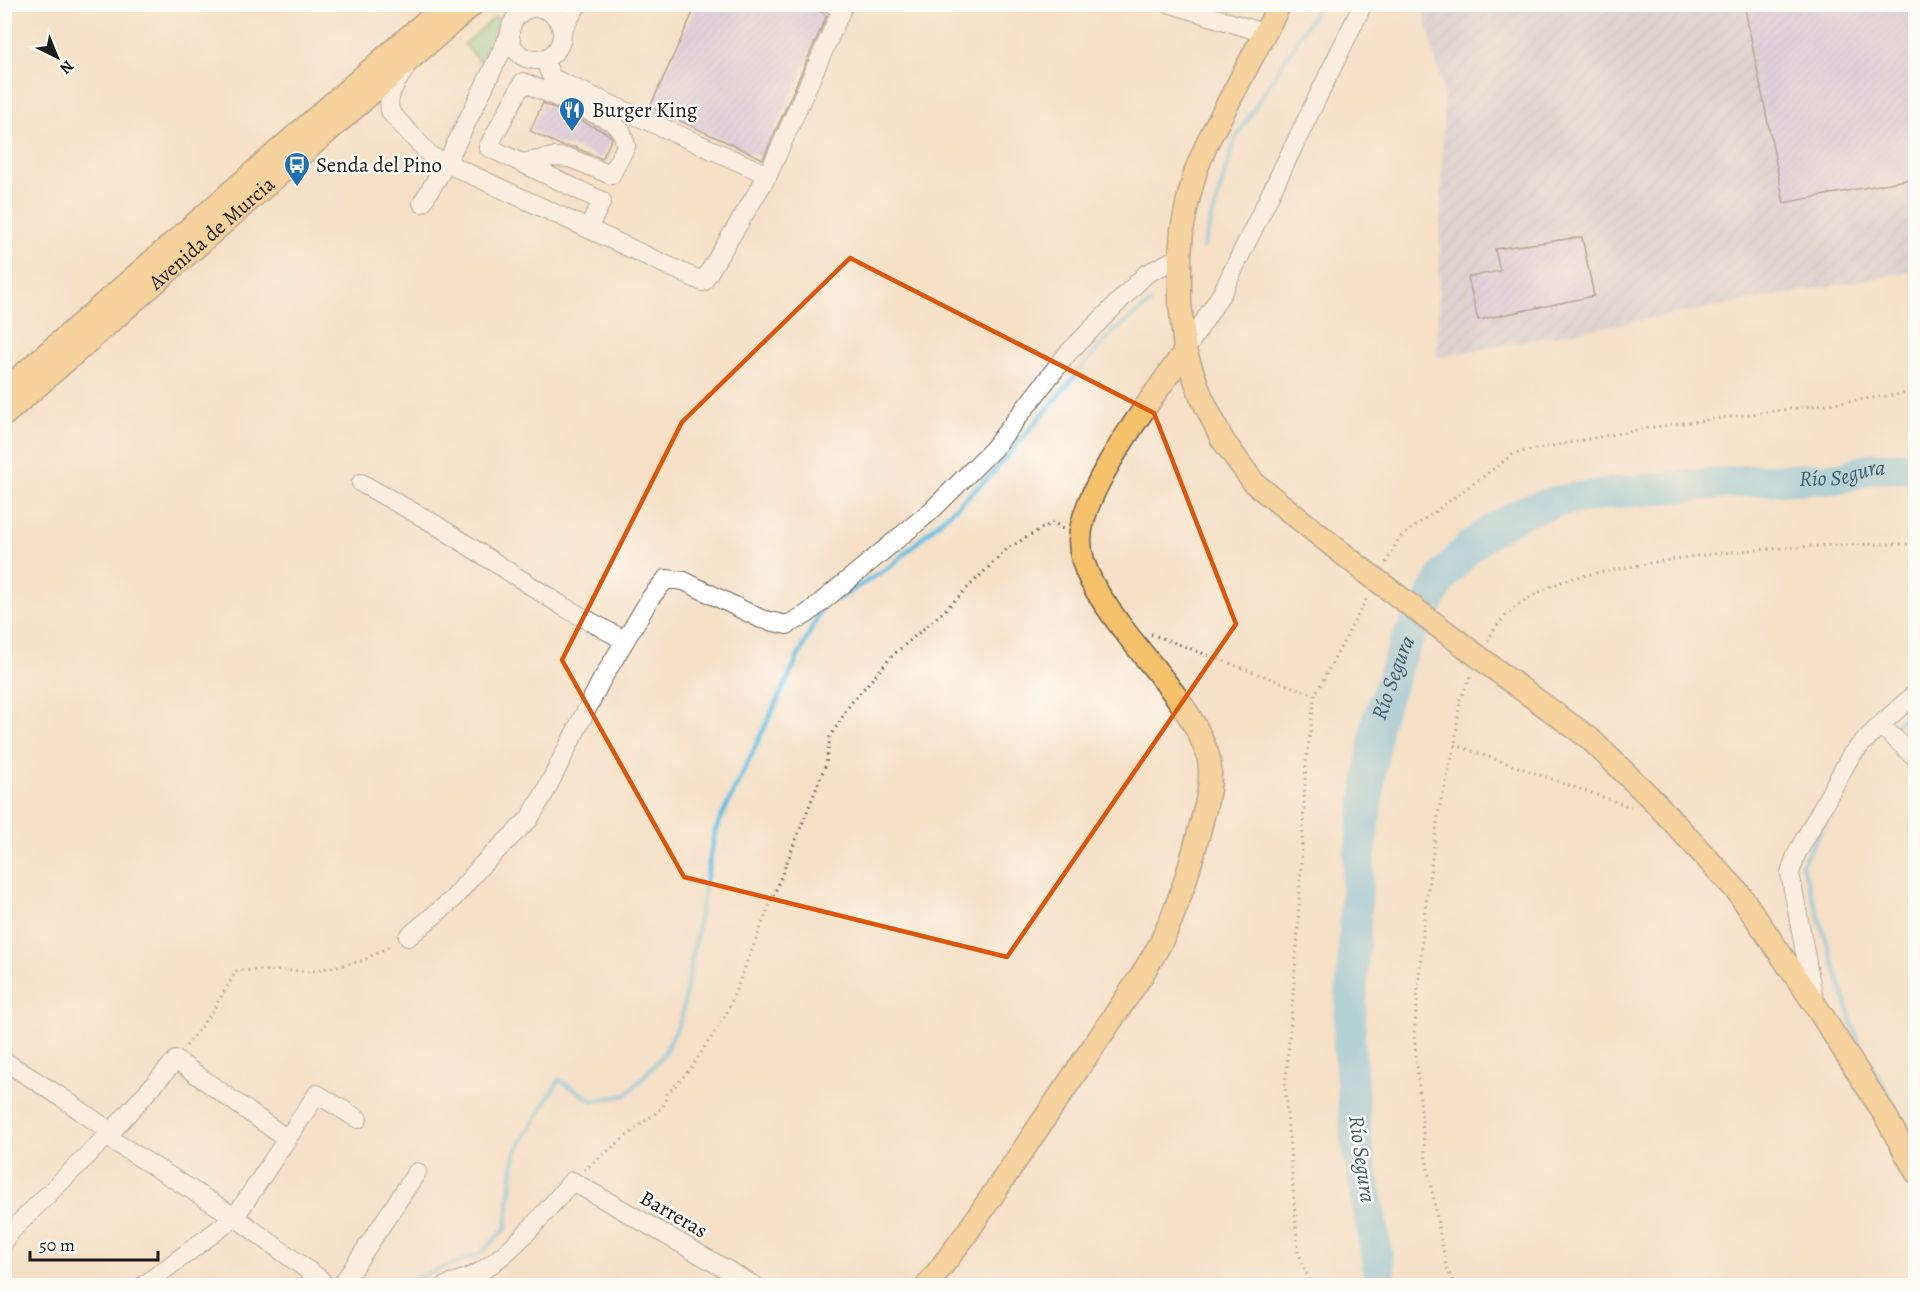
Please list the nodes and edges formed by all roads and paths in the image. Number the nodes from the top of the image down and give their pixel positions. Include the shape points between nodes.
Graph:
1 (446, 4) edge
2 (473, 4) edge
3 (578, 4) edge
4 (832, 4) edge
5 (1171, 4) edge
6 (1280, 4) edge
7 (1363, 4) edge
8 (544, 6) edge
9 (562, 30) junction
10 (1264, 33) junction
11 (510, 34) junction
12 (544, 59) junction
13 (410, 61) junction
14 (466, 123) junction
15 (495, 134) junction
16 (296, 148) junction
17 (521, 163) junction
18 (446, 164) junction
19 (768, 176) junction
20 (234, 202) junction
21 (422, 203) dead end
22 (588, 229) junction
23 (1180, 257) junction
24 (1185, 351) junction
25 (4, 392) edge
26 (1916, 392) edge
27 (4, 415) edge
28 (361, 483) dead end
29 (1080, 539) junction
30 (1916, 544) edge
31 (1372, 569) junction
32 (1371, 590) dead end
33 (1123, 629) junction
34 (624, 640) junction
35 (1487, 643) dead end
36 (1474, 671) dead end
37 (1916, 693) edge
38 (1315, 695) junction
39 (1880, 725) junction
40 (1455, 745) junction
41 (1916, 758) edge
42 (1657, 805) junction
43 (408, 937) joint
44 (1814, 1003) junction
45 (176, 1060) junction
46 (4, 1061) edge
47 (358, 1119) dead end
48 (111, 1132) junction
49 (287, 1139) junction
50 (417, 1172) dead end
51 (1916, 1172) edge
52 (572, 1181) junction
53 (235, 1217) junction
54 (4, 1242) edge
55 (142, 1286) edge
56 (326, 1286) edge
57 (341, 1286) edge
58 (445, 1286) edge
59 (754, 1286) edge
60 (927, 1286) edge
61 (1311, 1286) edge
62 (1455, 1286) edge

1 - 16 main road, Avenida de Murcia
2 - 13 main road, Avenida de Murcia
3 - 9 street
4 - 19 street via 842,9
5 - 10 street
6 - 10 main road
7 - 24 street via 1222,293
8 - 9 street
8 - 11 street via 517,15
9 - 12 street via 557,51
10 - 23 main road via 1196,170
11 - 12 street via 519,55 536,61
11 - 14 street
12 - 19 street via 552,78
13 - 16 main road, Avenida de Murcia
13 - 18 street via 388,104 431,156
14 - 15 street
14 - 18 street
15 - 17 street via 488,147
15 - 17 street via 523,82 611,121 622,132 626,146 611,176 570,158
16 - 20 main road, Avenida de Murcia
17 - 22 street via 602,201
18 - 21 street
18 - 22 street
19 - 22 street via 703,282
20 - 25 main road, Avenida de Murcia
20 - 27 main road, Avenida de Murcia
23 - 24 main road
23 - 34 street via 1146,274 1067,354 994,448 931,511 807,614 787,625 761,619 684,581 666,579
24 - 29 main road via 1096,488
24 - 31 main road via 1222,439 1254,483
26 - 31 path via 1647,428 1515,453 1399,538
28 - 34 street
29 - 33 main road via 1083,563 1095,589
29 - 52 path via 1053,522 1008,548 893,655 851,703 830,737 826,764 726,1015 691,1068 667,1094 663,1107
30 - 35 path via 1794,548 1668,559 1562,581 1517,605 1491,633
31 - 42 main road, bridge via 1516,685 1589,738
32 - 38 path
33 - 38 path via 1155,634
33 - 60 main road via 1177,699 1206,749 1209,791 1188,875 1160,945 1142,975
34 - 43 street via 528,819 452,900
36 - 40 path via 1460,699
37 - 39 street
38 - 61 path via 1306,763 1285,1088 1298,1251
39 - 41 street
39 - 44 street via 1851,755 1790,873
40 - 42 path via 1640,810
40 - 62 path via 1439,809 1414,1035 1425,1153 1446,1266
42 - 44 main road via 1738,892
43 - 45 path via 362,961 313,971 237,970
44 - 51 main road
45 - 48 street
45 - 49 street
46 - 48 street
47 - 49 street via 317,1094
48 - 53 street via 115,1142
48 - 54 street
49 - 53 street
50 - 57 street
52 - 58 street via 509,1249 482,1271
52 - 59 street, Barreras
53 - 55 street
53 - 56 street

